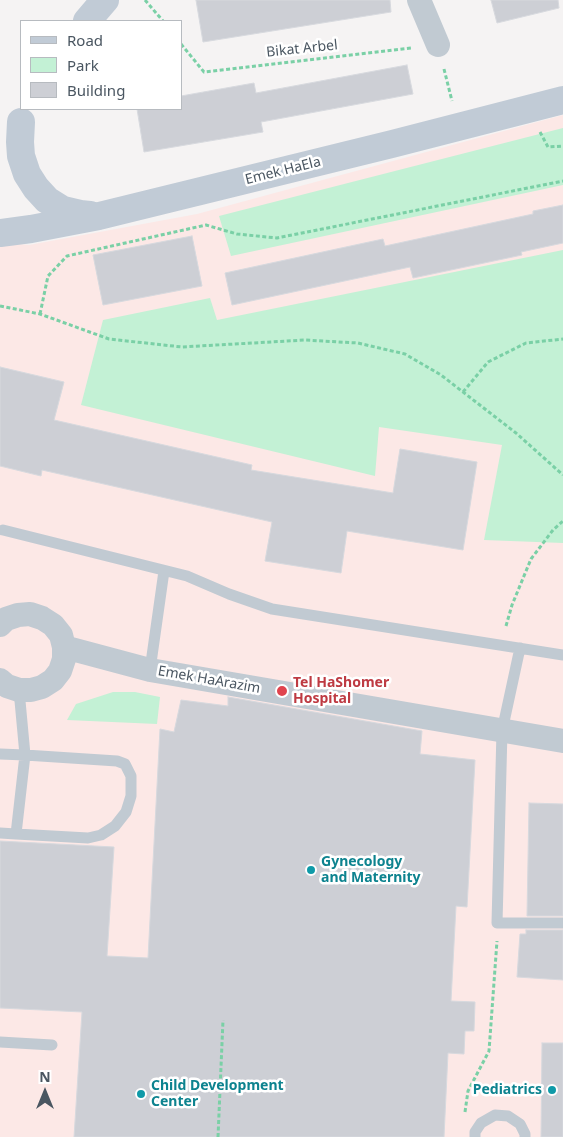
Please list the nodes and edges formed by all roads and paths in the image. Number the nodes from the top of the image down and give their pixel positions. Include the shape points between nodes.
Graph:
1 (105, 0) edge
2 (146, 0) edge
3 (419, 0) edge
4 (88, 20) edge
5 (162, 20) edge
6 (182, 45) edge
7 (438, 45) junction
8 (563, 100) edge
9 (25, 115) edge
10 (458, 127) junction
11 (534, 129) dead end
12 (0, 138) edge
13 (563, 146) edge
14 (0, 152) edge
15 (563, 181) edge
16 (99, 216) junction
17 (0, 229) edge
18 (0, 306) edge
19 (40, 314) junction
20 (563, 339) edge
21 (463, 392) junction
22 (563, 474) edge
23 (563, 521) edge
24 (3, 530) dead end
25 (164, 571) junction
26 (0, 624) edge
27 (501, 646) junction
28 (64, 647) junction
29 (520, 648) junction
30 (563, 655) edge
31 (150, 670) junction
32 (9, 685) edge
33 (502, 731) junction
34 (563, 741) edge
35 (0, 754) edge
36 (25, 755) junction
37 (0, 834) edge
38 (16, 834) junction
39 (497, 923) junction
40 (563, 923) edge
41 (223, 1020) dead end
42 (0, 1042) edge
43 (52, 1045) dead end
44 (464, 1118) dead end
45 (218, 1137) edge
46 (475, 1137) edge
47 (525, 1137) edge

1 - 4 street
2 - 5 path
3 - 7 street
6 - 7 path, Bikat Arbel via 204,72
7 - 10 path
8 - 10 street, Emek HaEla
9 - 12 street
9 - 14 street
9 - 16 street via 21,156 36,188 63,210
10 - 16 street, Emek HaEla
11 - 13 path via 542,133 548,147
15 - 19 path via 277,238 237,234 206,225 67,256 48,276
16 - 17 street, Emek HaEla via 31,229
18 - 19 path
19 - 21 path via 109,338 182,346 305,340 358,342 405,354
20 - 21 path via 526,342 488,362
21 - 22 path
23 - 27 path via 530,558
24 - 25 lane
25 - 27 lane via 187,576 272,609
25 - 31 lane
26 - 28 street via 18,615 42,618 61,635
27 - 29 lane
28 - 31 street, Emek HaArazim
28 - 32 street via 60,671 53,680 31,690
29 - 30 lane
29 - 33 lane
31 - 33 street, Emek HaArazim
32 - 36 lane
33 - 34 street, Emek HaArazim
33 - 39 lane
35 - 36 lane
36 - 38 lane
36 - 38 lane via 125,764 131,776 131,796 126,812 115,826 101,835 88,838
37 - 38 lane
39 - 40 lane
39 - 44 path via 489,1051 468,1091
41 - 45 path
42 - 43 lane
46 - 47 lane via 481,1123 495,1115 508,1116 520,1124

